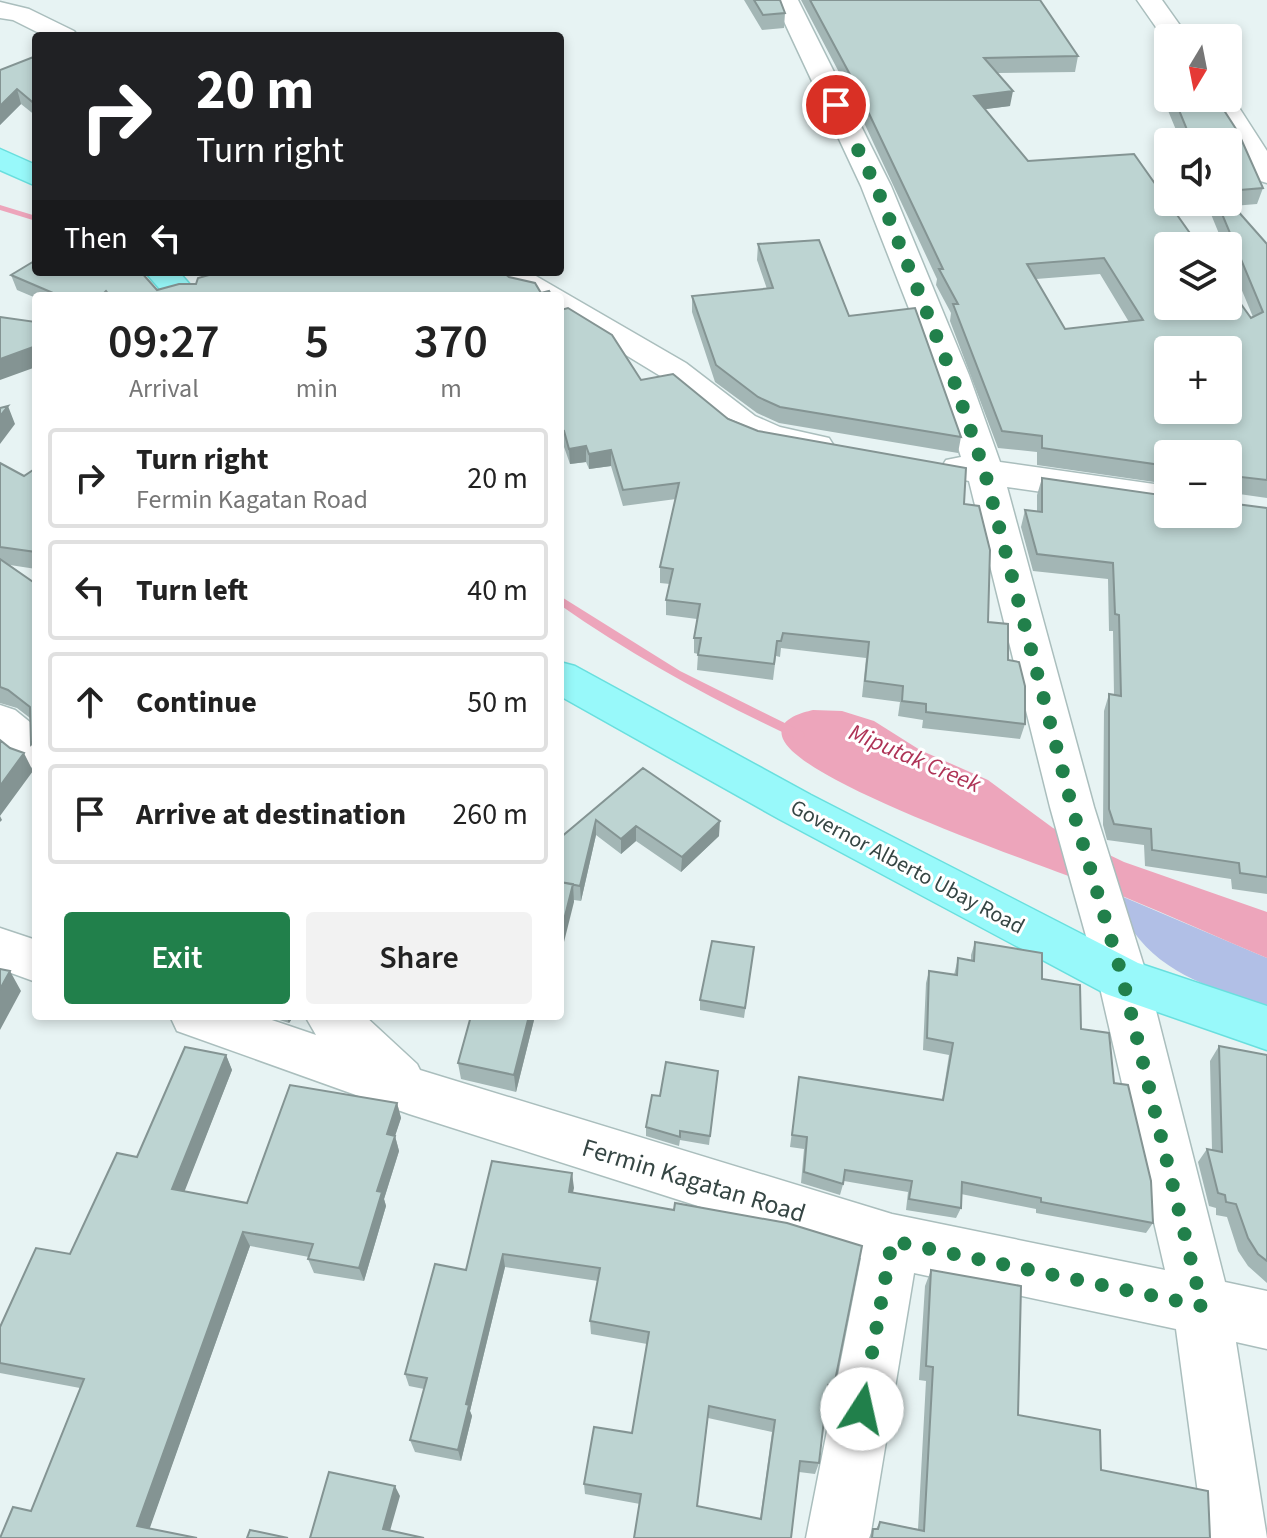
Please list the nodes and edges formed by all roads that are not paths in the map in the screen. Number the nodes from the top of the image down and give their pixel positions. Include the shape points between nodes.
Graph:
1 (786, 0) edge
2 (1149, 0) edge
3 (0, 10) edge
4 (1166, 24) edge
5 (57, 32) edge
6 (1228, 112) edge
7 (0, 158) edge
8 (1267, 174) edge
9 (32, 175) edge
10 (165, 276) edge
11 (512, 276) edge
12 (180, 292) edge
13 (542, 292) edge
14 (564, 303) edge
15 (852, 452) edge
16 (926, 463) edge
17 (985, 473) junction
18 (1154, 496) edge
19 (564, 679) edge
20 (0, 721) edge
21 (32, 749) edge
22 (0, 948) edge
23 (32, 960) edge
24 (1123, 978) junction
25 (207, 1020) edge
26 (334, 1020) edge
27 (1267, 1028) edge
28 (409, 1090) junction
29 (892, 1241) junction
30 (1202, 1306) junction
31 (1267, 1320) edge
32 (838, 1538) edge
33 (1236, 1538) edge

1 - 17 street via 876,186
2 - 4 street
3 - 5 street
6 - 8 street
7 - 9 main road
10 - 12 main road
11 - 13 street
14 - 15 street via 674,370 742,424 770,436
16 - 17 street
17 - 18 street
17 - 24 street via 1072,807
19 - 24 main road, Governor Alberto Ubay Road
20 - 21 street
22 - 23 street
24 - 27 main road, Governor Alberto Ubay Road
24 - 30 street
25 - 28 street, Fermin Kagatan Road
26 - 28 street
28 - 29 street, Fermin Kagatan Road
29 - 30 street, Fermin Kagatan Road
29 - 32 street
30 - 31 street, Fermin Kagatan Road
30 - 33 street

